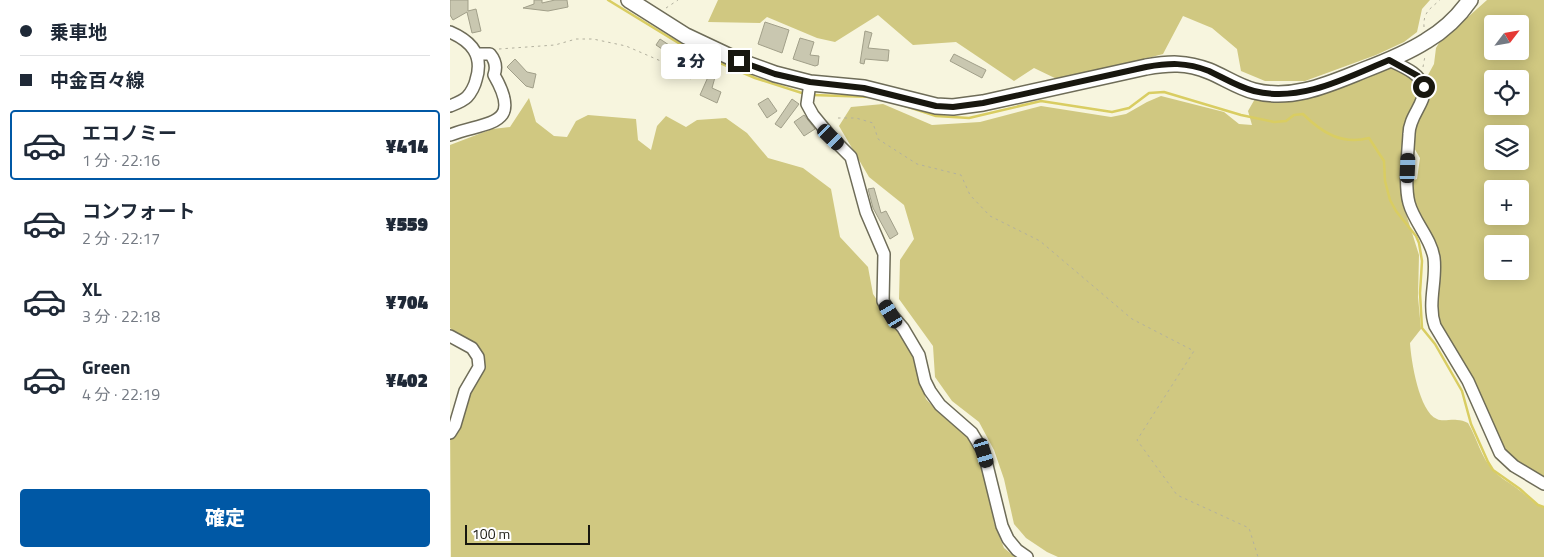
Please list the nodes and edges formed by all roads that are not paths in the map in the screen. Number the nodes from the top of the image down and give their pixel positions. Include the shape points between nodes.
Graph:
1 (629, 0) edge
2 (1470, 0) edge
3 (450, 32) edge
4 (477, 54) junction
5 (1389, 60) junction
6 (809, 89) junction
7 (450, 106) edge
8 (450, 135) edge
9 (450, 336) edge
10 (450, 433) edge
11 (1544, 484) edge
12 (1027, 557) edge

1 - 6 main road via 686,36
2 - 5 main road via 1438,33
3 - 4 street via 463,37
4 - 7 street via 480,70 476,83 467,97
4 - 8 street via 490,54 496,65 494,74 502,91 505,111 497,120
5 - 6 main road via 1325,86 1285,94 1255,92 1209,71 1171,63 953,107 936,106 864,88
5 - 11 street via 1418,76 1424,87 1421,102 1409,126 1407,184 1408,202 1434,255 1432,318 1468,381 1500,452 1514,466
6 - 12 street via 807,104 813,114 851,157 866,212 884,254 883,301 919,355 930,391 940,405 972,433 984,453 1002,526 1008,539
9 - 10 street via 472,348 478,357 479,367

